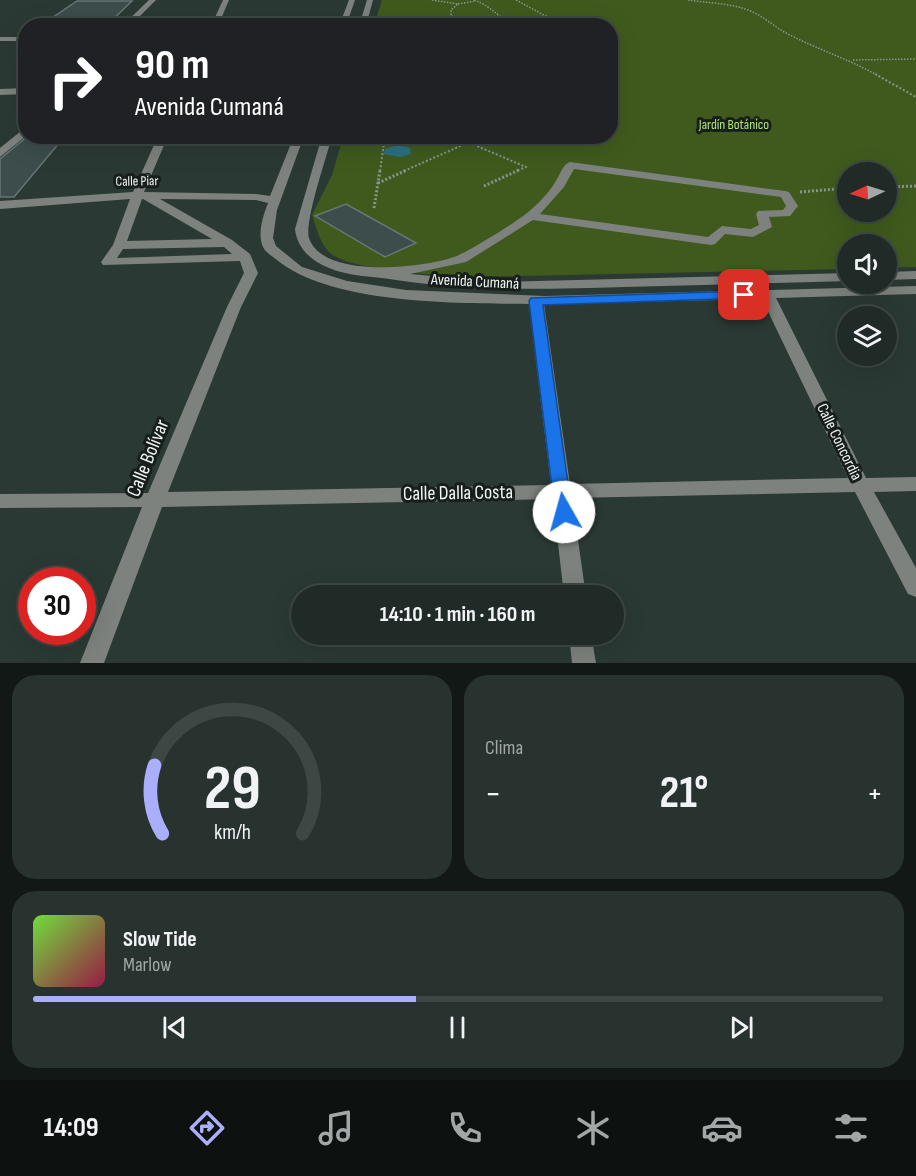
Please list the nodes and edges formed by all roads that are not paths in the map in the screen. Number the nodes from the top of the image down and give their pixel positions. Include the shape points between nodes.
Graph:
1 (153, 0) edge
2 (226, 0) edge
3 (352, 0) edge
4 (370, 0) edge
5 (134, 18) edge
6 (218, 18) edge
7 (345, 18) edge
8 (364, 18) edge
9 (0, 39) edge
10 (18, 39) edge
11 (18, 91) edge
12 (0, 92) edge
13 (18, 137) edge
14 (160, 144) edge
15 (296, 144) edge
16 (325, 144) edge
17 (0, 154) edge
18 (141, 195) junction
19 (275, 201) junction
20 (0, 205) edge
21 (531, 216) junction
22 (227, 243) junction
23 (119, 245) junction
24 (248, 265) junction
25 (369, 273) junction
26 (916, 275) edge
27 (897, 276) edge
28 (837, 277) edge
29 (916, 290) edge
30 (767, 294) junction
31 (536, 301) junction
32 (860, 484) junction
33 (916, 484) edge
34 (561, 491) junction
35 (155, 500) junction
36 (0, 501) edge
37 (574, 585) edge
38 (916, 588) edge
39 (582, 645) edge
40 (92, 663) edge
41 (584, 663) edge

1 - 5 street
2 - 6 street
3 - 7 street
4 - 8 street
9 - 10 street
11 - 12 street
13 - 17 street
14 - 18 street
15 - 19 street, Avenida Cumaná
16 - 25 street, Avenida Cumaná via 302,221 302,239 323,261
18 - 19 street, Calle Piar via 256,197
18 - 20 street, Calle Piar
18 - 22 street
18 - 23 street
19 - 31 street, Avenida Cumaná via 267,232 269,247 297,271 335,282 433,297
21 - 21 street via 711,241 722,230 753,233 766,227 762,214 786,213 792,206 785,194 570,165 560,185
21 - 25 street via 461,260
22 - 23 street
22 - 24 street
23 - 24 street via 108,262
24 - 35 street, Calle Bolívar
25 - 28 street, Avenida Cumaná via 501,286
26 - 27 street
29 - 30 street, Avenida Cumaná
30 - 31 street, Avenida Cumaná
30 - 32 street, Calle Concordia
31 - 34 street
32 - 33 street, Calle Dalla Costa
32 - 34 street, Calle Dalla Costa
32 - 38 street, Calle Concordia
34 - 35 street, Calle Dalla Costa
34 - 37 street
35 - 36 street, Calle Dalla Costa
35 - 40 street, Calle Bolívar
39 - 41 street

